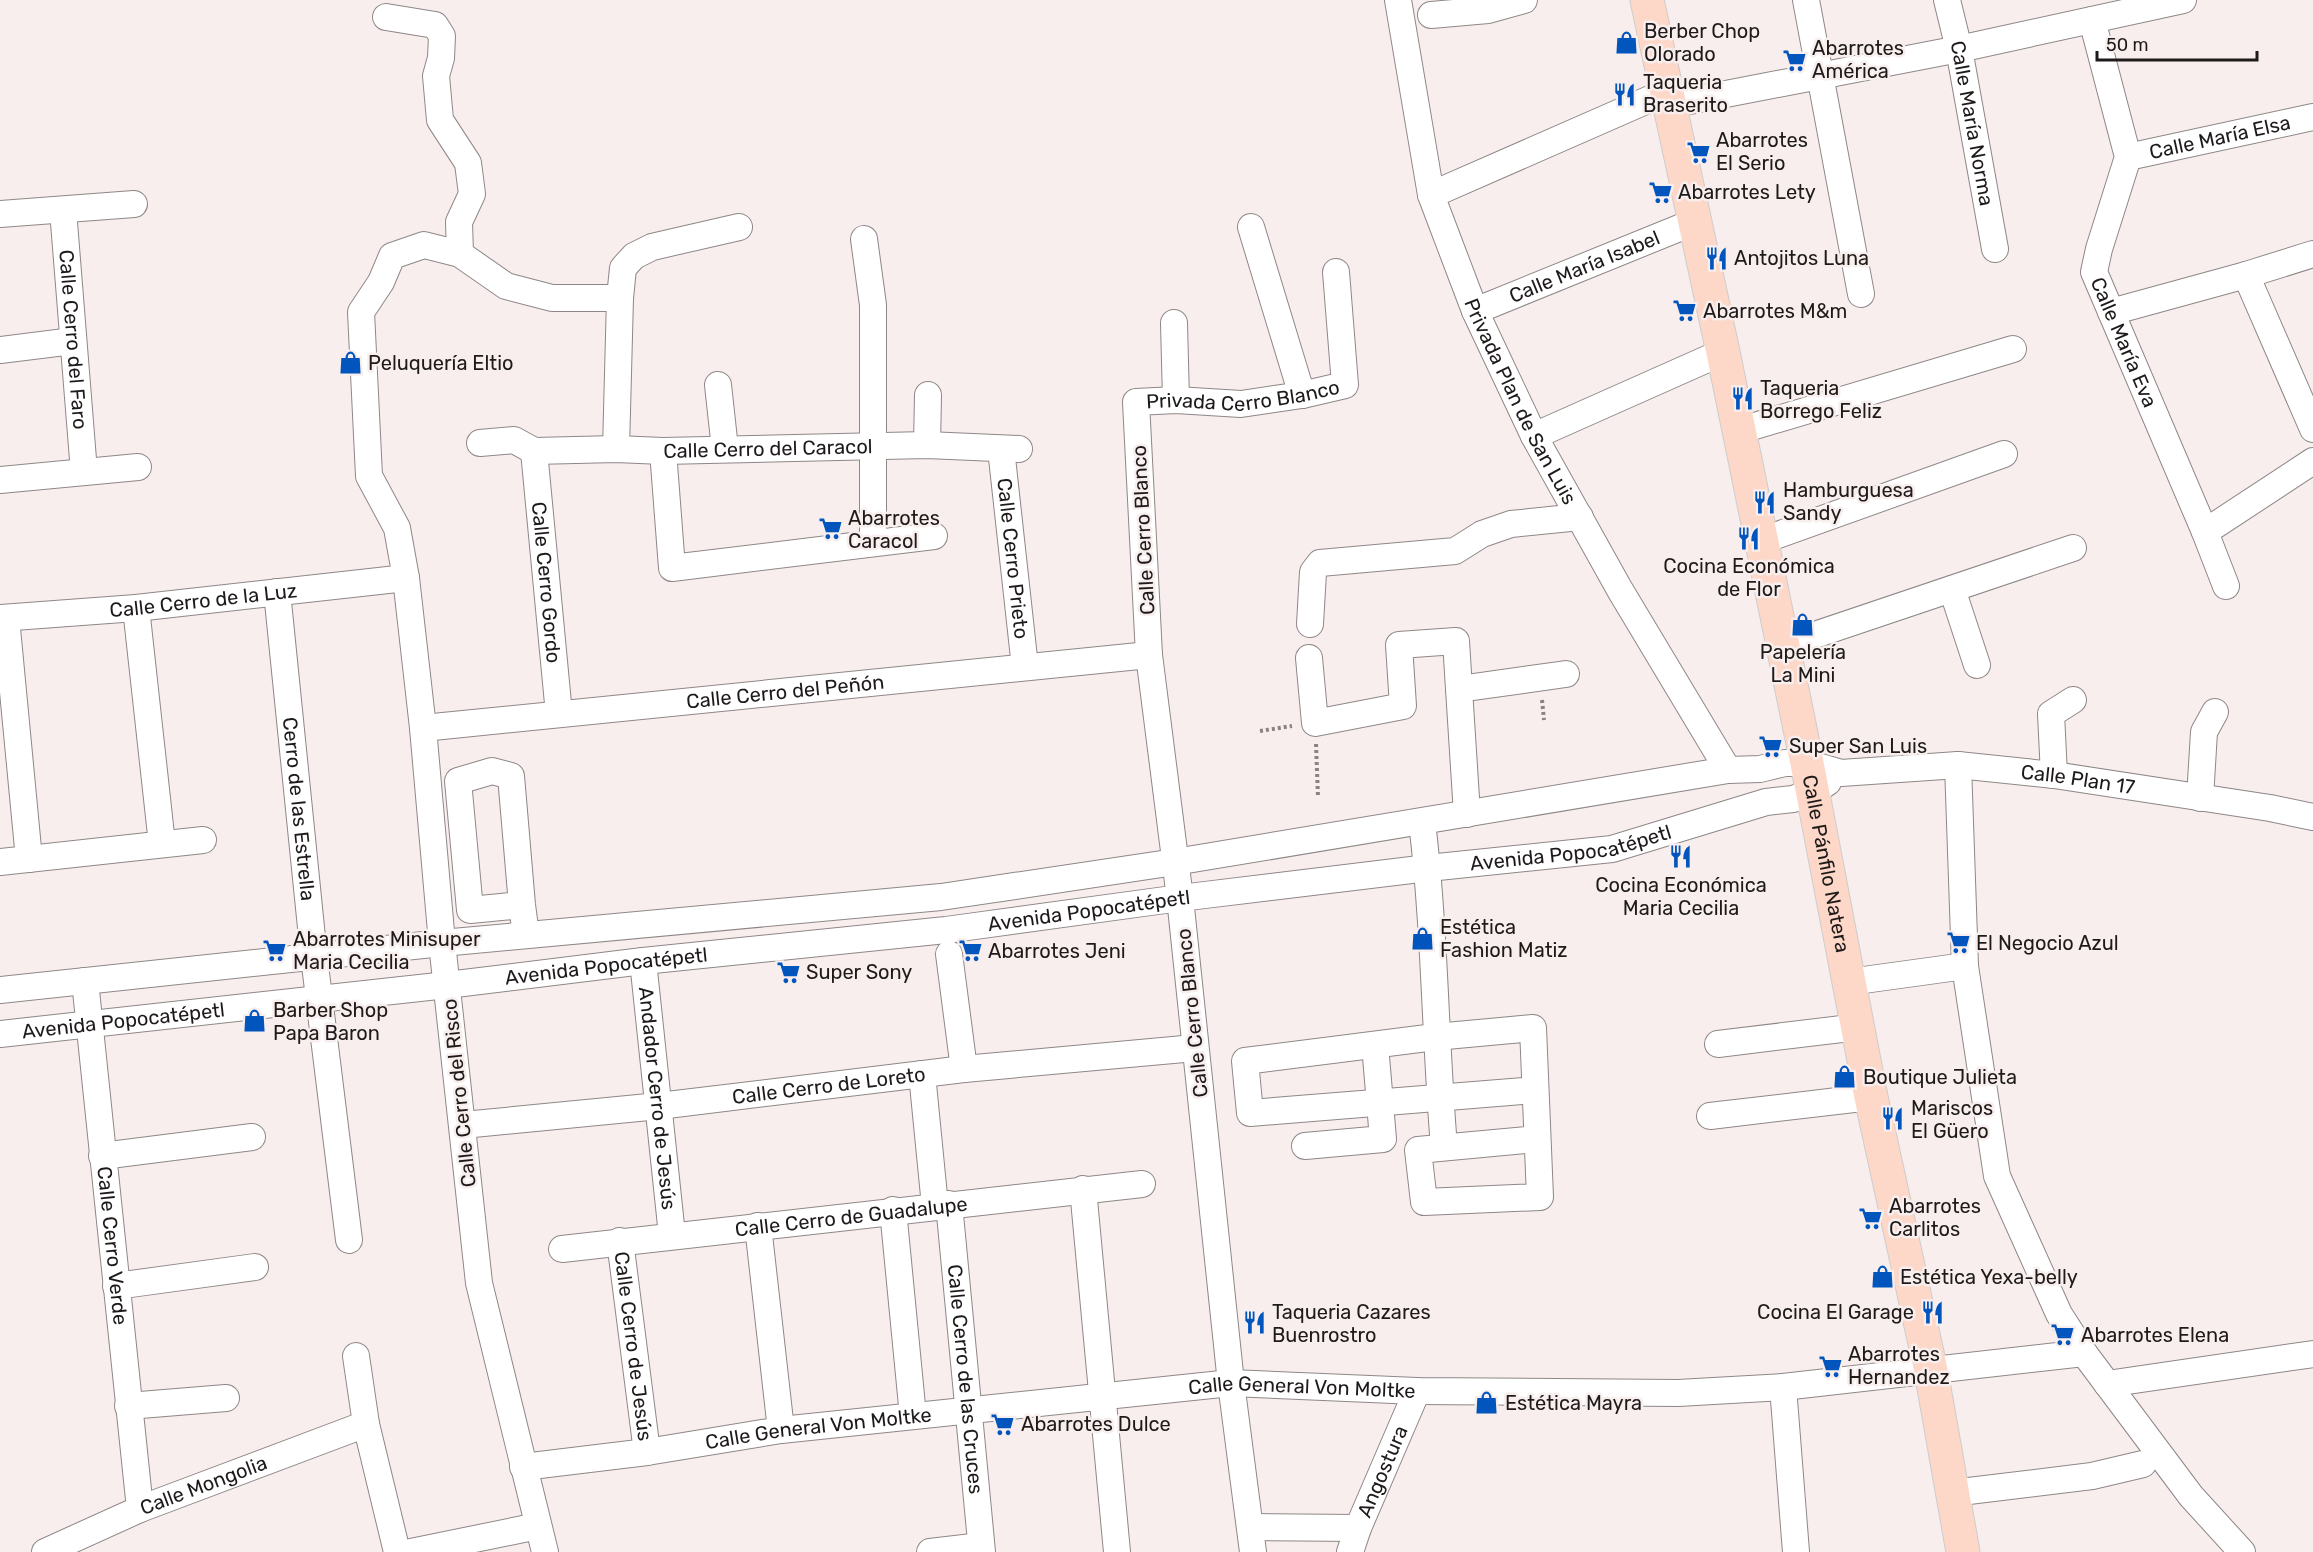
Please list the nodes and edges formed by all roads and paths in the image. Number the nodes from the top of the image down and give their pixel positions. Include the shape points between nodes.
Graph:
1 (1398, 0) edge
2 (1524, 0) edge
3 (1647, 0) edge
4 (1806, 0) edge
5 (1947, 0) edge
6 (2183, 0) edge
7 (1431, 15) dead end
8 (386, 17) dead end
9 (2092, 20) junction
10 (1959, 50) junction
11 (1821, 74) junction
12 (1667, 99) junction
13 (2313, 117) edge
14 (2128, 158) junction
15 (1431, 195) junction
16 (134, 204) dead end
17 (63, 210) junction
18 (0, 214) edge
19 (1694, 222) junction
20 (739, 227) dead end
21 (1251, 227) dead end
22 (864, 239) dead end
23 (1995, 249) dead end
24 (460, 254) junction
25 (2313, 254) edge
26 (1336, 272) dead end
27 (2246, 275) junction
28 (1861, 294) dead end
29 (620, 298) junction
30 (1475, 311) junction
31 (2111, 312) junction
32 (1174, 323) dead end
33 (74, 341) junction
34 (2013, 349) dead end
35 (0, 350) edge
36 (1723, 352) junction
37 (718, 385) dead end
38 (928, 394) dead end
39 (1302, 395) junction
40 (1176, 400) junction
41 (1136, 402) joint
42 (2313, 429) edge
43 (1738, 431) junction
44 (1534, 436) junction
45 (480, 443) dead end
46 (927, 445) junction
47 (872, 446) junction
48 (724, 448) junction
49 (616, 449) junction
50 (1010, 449) joint
51 (534, 451) junction
52 (663, 451) junction
53 (2004, 454) dead end
54 (2313, 461) edge
55 (138, 467) dead end
56 (84, 472) junction
57 (0, 480) edge
58 (1580, 517) junction
59 (2205, 531) junction
60 (934, 536) dead end
61 (1761, 541) junction
62 (873, 543) junction
63 (2073, 548) dead end
64 (406, 578) junction
65 (2226, 586) dead end
66 (1952, 589) junction
67 (277, 592) junction
68 (136, 608) junction
69 (3, 618) edge
70 (1310, 624) dead end
71 (1782, 646) junction
72 (1149, 655) junction
73 (1309, 658) dead end
74 (1977, 665) dead end
75 (1025, 667) junction
76 (1566, 674) dead end
77 (1459, 689) junction
78 (2073, 700) dead end
79 (2215, 712) dead end
80 (559, 714) junction
81 (1315, 723) junction
82 (423, 728) junction
83 (1260, 731) dead end
84 (1958, 765) junction
85 (1760, 769) junction
86 (1728, 770) junction
87 (2054, 775) junction
88 (1810, 778) junction
89 (1318, 797) dead end
90 (2200, 798) junction
91 (1766, 802) junction
92 (1467, 814) junction
93 (2313, 817) edge
94 (1422, 822) junction
95 (203, 840) dead end
96 (162, 844) junction
97 (29, 859) junction
98 (0, 862) edge
99 (1175, 862) junction
100 (1428, 868) junction
101 (1180, 898) junction
102 (522, 905) junction
103 (784, 911) junction
104 (526, 935) junction
105 (442, 943) junction
106 (787, 947) junction
107 (949, 954) dead end
108 (314, 957) junction
109 (643, 961) junction
110 (1965, 966) junction
111 (84, 981) junction
112 (1849, 982) junction
113 (447, 985) junction
114 (0, 990) edge
115 (320, 999) junction
116 (89, 1025) junction
117 (1858, 1027) junction
118 (0, 1034) edge
119 (1435, 1037) junction
120 (1718, 1044) dead end
121 (1375, 1045) junction
122 (1195, 1048) junction
123 (964, 1069) junction
124 (922, 1074) junction
125 (1535, 1090) junction
126 (1439, 1096) junction
127 (1871, 1097) junction
128 (1381, 1102) junction
129 (659, 1106) junction
130 (1710, 1116) dead end
131 (463, 1125) junction
132 (252, 1137) dead end
133 (1537, 1139) junction
134 (1305, 1146) dead end
135 (1443, 1147) junction
136 (102, 1156) junction
137 (1142, 1184) dead end
138 (1083, 1189) junction
139 (942, 1205) junction
140 (893, 1210) junction
141 (758, 1226) junction
142 (672, 1235) junction
143 (349, 1240) dead end
144 (620, 1241) junction
145 (562, 1249) dead end
146 (255, 1267) dead end
147 (116, 1286) junction
148 (2084, 1353) junction
149 (2313, 1354) edge
150 (356, 1356) dead end
151 (1931, 1371) junction
152 (1231, 1383) junction
153 (2107, 1384) junction
154 (1783, 1387) junction
155 (1417, 1390) junction
156 (1101, 1397) junction
157 (226, 1398) dead end
158 (128, 1406) junction
159 (970, 1412) junction
160 (913, 1416) junction
161 (366, 1424) junction
162 (781, 1430) junction
163 (647, 1452) junction
164 (2143, 1464) dead end
165 (523, 1467) junction
166 (1952, 1492) junction
167 (140, 1509) junction
168 (538, 1526) junction
169 (1251, 1527) junction
170 (1358, 1528) junction
171 (91, 1542) edge
172 (982, 1549) edge
173 (45, 1552) edge
174 (397, 1552) edge
175 (411, 1552) edge
176 (545, 1552) edge
177 (930, 1552) edge
178 (1117, 1552) edge
179 (1253, 1552) edge
180 (1350, 1552) edge
181 (1796, 1552) edge
182 (1963, 1552) edge
183 (2242, 1552) edge

1 - 15 street, Privada Plan de San Luis
2 - 7 street via 1488,10
3 - 12 main road, Calle Pánfilo Natera
4 - 11 street
5 - 10 street, Calle María Norma
6 - 9 street
8 - 24 street via 435,25 442,36 436,76 440,120 468,163 472,194 459,222
9 - 10 street
9 - 14 street
10 - 11 street
10 - 23 street, Calle María Norma
11 - 12 street
11 - 28 street
12 - 15 street
12 - 19 main road, Calle Pánfilo Natera
13 - 14 street, Calle María Elsa
14 - 31 street, Calle María Eva via 2094,272
15 - 30 street, Privada Plan de San Luis
16 - 17 street
17 - 18 street
17 - 33 street, Calle Cerro del Faro
19 - 30 street, Calle María Isabel
19 - 36 main road, Calle Pánfilo Natera
20 - 29 street via 634,256 623,268
21 - 39 street
22 - 47 street via 873,305
24 - 29 street via 506,286 552,298
24 - 64 street, Calle Cerro del Risco via 424,245 392,256 361,312 369,476 397,528
25 - 27 street
26 - 39 street, Privada Cerro Blanco via 1345,385
27 - 31 street
27 - 42 street
29 - 49 street
30 - 44 street, Privada Plan de San Luis
31 - 59 street, Calle María Eva
32 - 40 street
33 - 35 street
33 - 56 street, Calle Cerro del Faro
34 - 43 street
36 - 43 main road, Calle Pánfilo Natera
36 - 44 street
37 - 48 street
38 - 46 street
39 - 40 street, Privada Cerro Blanco via 1241,404
40 - 41 street, Privada Cerro Blanco
41 - 72 street, Calle Cerro Blanco
43 - 61 main road, Calle Pánfilo Natera
44 - 58 street, Privada Plan de San Luis
45 - 51 street via 514,440
46 - 47 street, Calle Cerro del Caracol
46 - 50 street, Calle Cerro del Caracol
47 - 48 street, Calle Cerro del Caracol
47 - 62 street
48 - 52 street, Calle Cerro del Caracol
49 - 51 street, Calle Cerro del Caracol
49 - 52 street, Calle Cerro del Caracol
50 - 75 street, Calle Cerro Prieto
51 - 80 street, Calle Cerro Gordo
52 - 62 street via 672,568
53 - 61 street
54 - 59 street
55 - 56 street
56 - 57 street
58 - 70 street via 1511,524 1482,534 1455,551 1320,562 1313,572
58 - 86 street, Privada Plan de San Luis
59 - 65 street, Calle María Eva
60 - 62 street
61 - 71 main road, Calle Pánfilo Natera
63 - 66 street
64 - 67 street, Calle Cerro de la Luz
64 - 82 street, Calle Cerro del Risco
66 - 71 street
66 - 74 street
67 - 68 street, Calle Cerro de la Luz
67 - 108 street, Cerro de las Estrella
68 - 69 street, Calle Cerro de la Luz
68 - 96 street
69 - 97 street
71 - 88 main road, Calle Pánfilo Natera
72 - 75 street, Calle Cerro del Peñón
72 - 99 street, Calle Cerro Blanco
73 - 81 street
75 - 80 street, Calle Cerro del Peñón
76 - 77 street
77 - 81 street via 1456,641 1399,645 1403,706
77 - 92 street
78 - 87 street via 2051,714
79 - 90 street via 2204,732
80 - 82 street, Calle Cerro del Peñón
81 - 83 path
81 - 89 path
82 - 105 street, Calle Cerro del Risco
84 - 87 street, Calle Plan 17
84 - 88 street, Calle Plan 17
84 - 110 street
85 - 86 street, Avenida Popocatépetl
85 - 88 street, Avenida Popocatépetl via 1785,764
85 - 91 street
86 - 92 street, Avenida Popocatépetl
87 - 90 street, Calle Plan 17
88 - 91 street, Avenida Popocatépetl via 1793,799
88 - 112 main road, Calle Pánfilo Natera
90 - 93 street, Calle Plan 17
91 - 100 street, Avenida Popocatépetl via 1612,849
92 - 94 street, Avenida Popocatépetl
94 - 99 street, Avenida Popocatépetl
94 - 100 street
95 - 96 street
96 - 97 street
97 - 98 street
99 - 101 street, Calle Cerro Blanco
99 - 103 street, Avenida Popocatépetl via 941,897
100 - 101 street, Avenida Popocatépetl
100 - 119 street
101 - 106 street, Avenida Popocatépetl
101 - 122 street, Calle Cerro Blanco
102 - 102 street via 511,776 492,771 458,780 470,910
102 - 104 street
103 - 104 street, Avenida Popocatépetl
103 - 106 street
104 - 105 street, Avenida Popocatépetl
105 - 108 street, Avenida Popocatépetl
105 - 113 street, Calle Cerro del Risco
106 - 109 street, Avenida Popocatépetl
107 - 123 street
108 - 111 street, Avenida Popocatépetl
108 - 115 street, Cerro de las Estrella
109 - 113 street, Avenida Popocatépetl
109 - 129 street, Andador Cerro de Jesús
110 - 112 street
110 - 148 street via 1997,1176 2059,1314
111 - 114 street, Avenida Popocatépetl
111 - 116 street, Calle Cerro Verde
112 - 117 main road, Calle Pánfilo Natera
113 - 115 street, Avenida Popocatépetl
113 - 131 street, Calle Cerro del Risco
115 - 116 street, Avenida Popocatépetl
115 - 143 street, Cerro de las Estrella
116 - 118 street, Avenida Popocatépetl
116 - 136 street, Calle Cerro Verde
117 - 120 street
117 - 127 main road, Calle Pánfilo Natera
119 - 121 street
119 - 125 street via 1533,1028
119 - 126 street
121 - 128 street
121 - 128 street via 1245,1061 1250,1113
122 - 123 street, Calle Cerro de Loreto
122 - 152 street, Calle Cerro Blanco
123 - 124 street, Calle Cerro de Loreto
124 - 129 street, Calle Cerro de Loreto
124 - 139 street, Calle Cerro de las Cruces
125 - 126 street
125 - 133 street
126 - 128 street
126 - 135 street
127 - 130 street
127 - 151 main road, Calle Pánfilo Natera
128 - 134 street via 1383,1139
129 - 131 street, Calle Cerro de Loreto
129 - 142 street, Andador Cerro de Jesús
131 - 165 street, Calle Cerro del Risco via 479,1282
132 - 136 street
133 - 135 street
133 - 135 street via 1540,1197 1424,1202 1418,1150
136 - 147 street, Calle Cerro Verde
137 - 138 street, Calle Cerro de Guadalupe
138 - 139 street, Calle Cerro de Guadalupe
138 - 156 street
139 - 140 street, Calle Cerro de Guadalupe
139 - 159 street, Calle Cerro de las Cruces
140 - 141 street, Calle Cerro de Guadalupe
140 - 160 street
141 - 142 street, Calle Cerro de Guadalupe
141 - 162 street
142 - 144 street, Calle Cerro de Guadalupe
144 - 145 street, Calle Cerro de Guadalupe
144 - 163 street, Calle Cerro de Jesús
146 - 147 street
147 - 158 street, Calle Cerro Verde
148 - 151 street, Calle General Von Moltke
148 - 153 street
149 - 153 street
150 - 161 street
151 - 154 street, Calle General Von Moltke
151 - 166 main road, Calle Pánfilo Natera
152 - 155 street, Calle General Von Moltke
152 - 156 street, Calle General Von Moltke
152 - 169 street, Calle Cerro Blanco
153 - 183 street via 2191,1496
154 - 155 street, Calle General Von Moltke via 1678,1393
154 - 181 street
155 - 170 street, Angostura
156 - 159 street, Calle General Von Moltke
156 - 178 street
157 - 158 street
158 - 167 street, Calle Cerro Verde
159 - 160 street, Calle General Von Moltke
159 - 172 street, Calle Cerro de las Cruces
160 - 162 street, Calle General Von Moltke
161 - 167 street, Calle Mongolia
161 - 174 street
162 - 163 street, Calle General Von Moltke
163 - 165 street, Calle General Von Moltke
164 - 166 street via 2092,1476
165 - 168 street, Calle Cerro del Risco
166 - 182 main road, Calle Pánfilo Natera
167 - 171 street, Calle Mongolia
168 - 175 street
168 - 176 street, Calle Cerro del Risco
169 - 170 street
169 - 179 street, Calle Cerro Blanco
170 - 180 street, Angostura
171 - 173 street, Calle Mongolia
172 - 177 street

